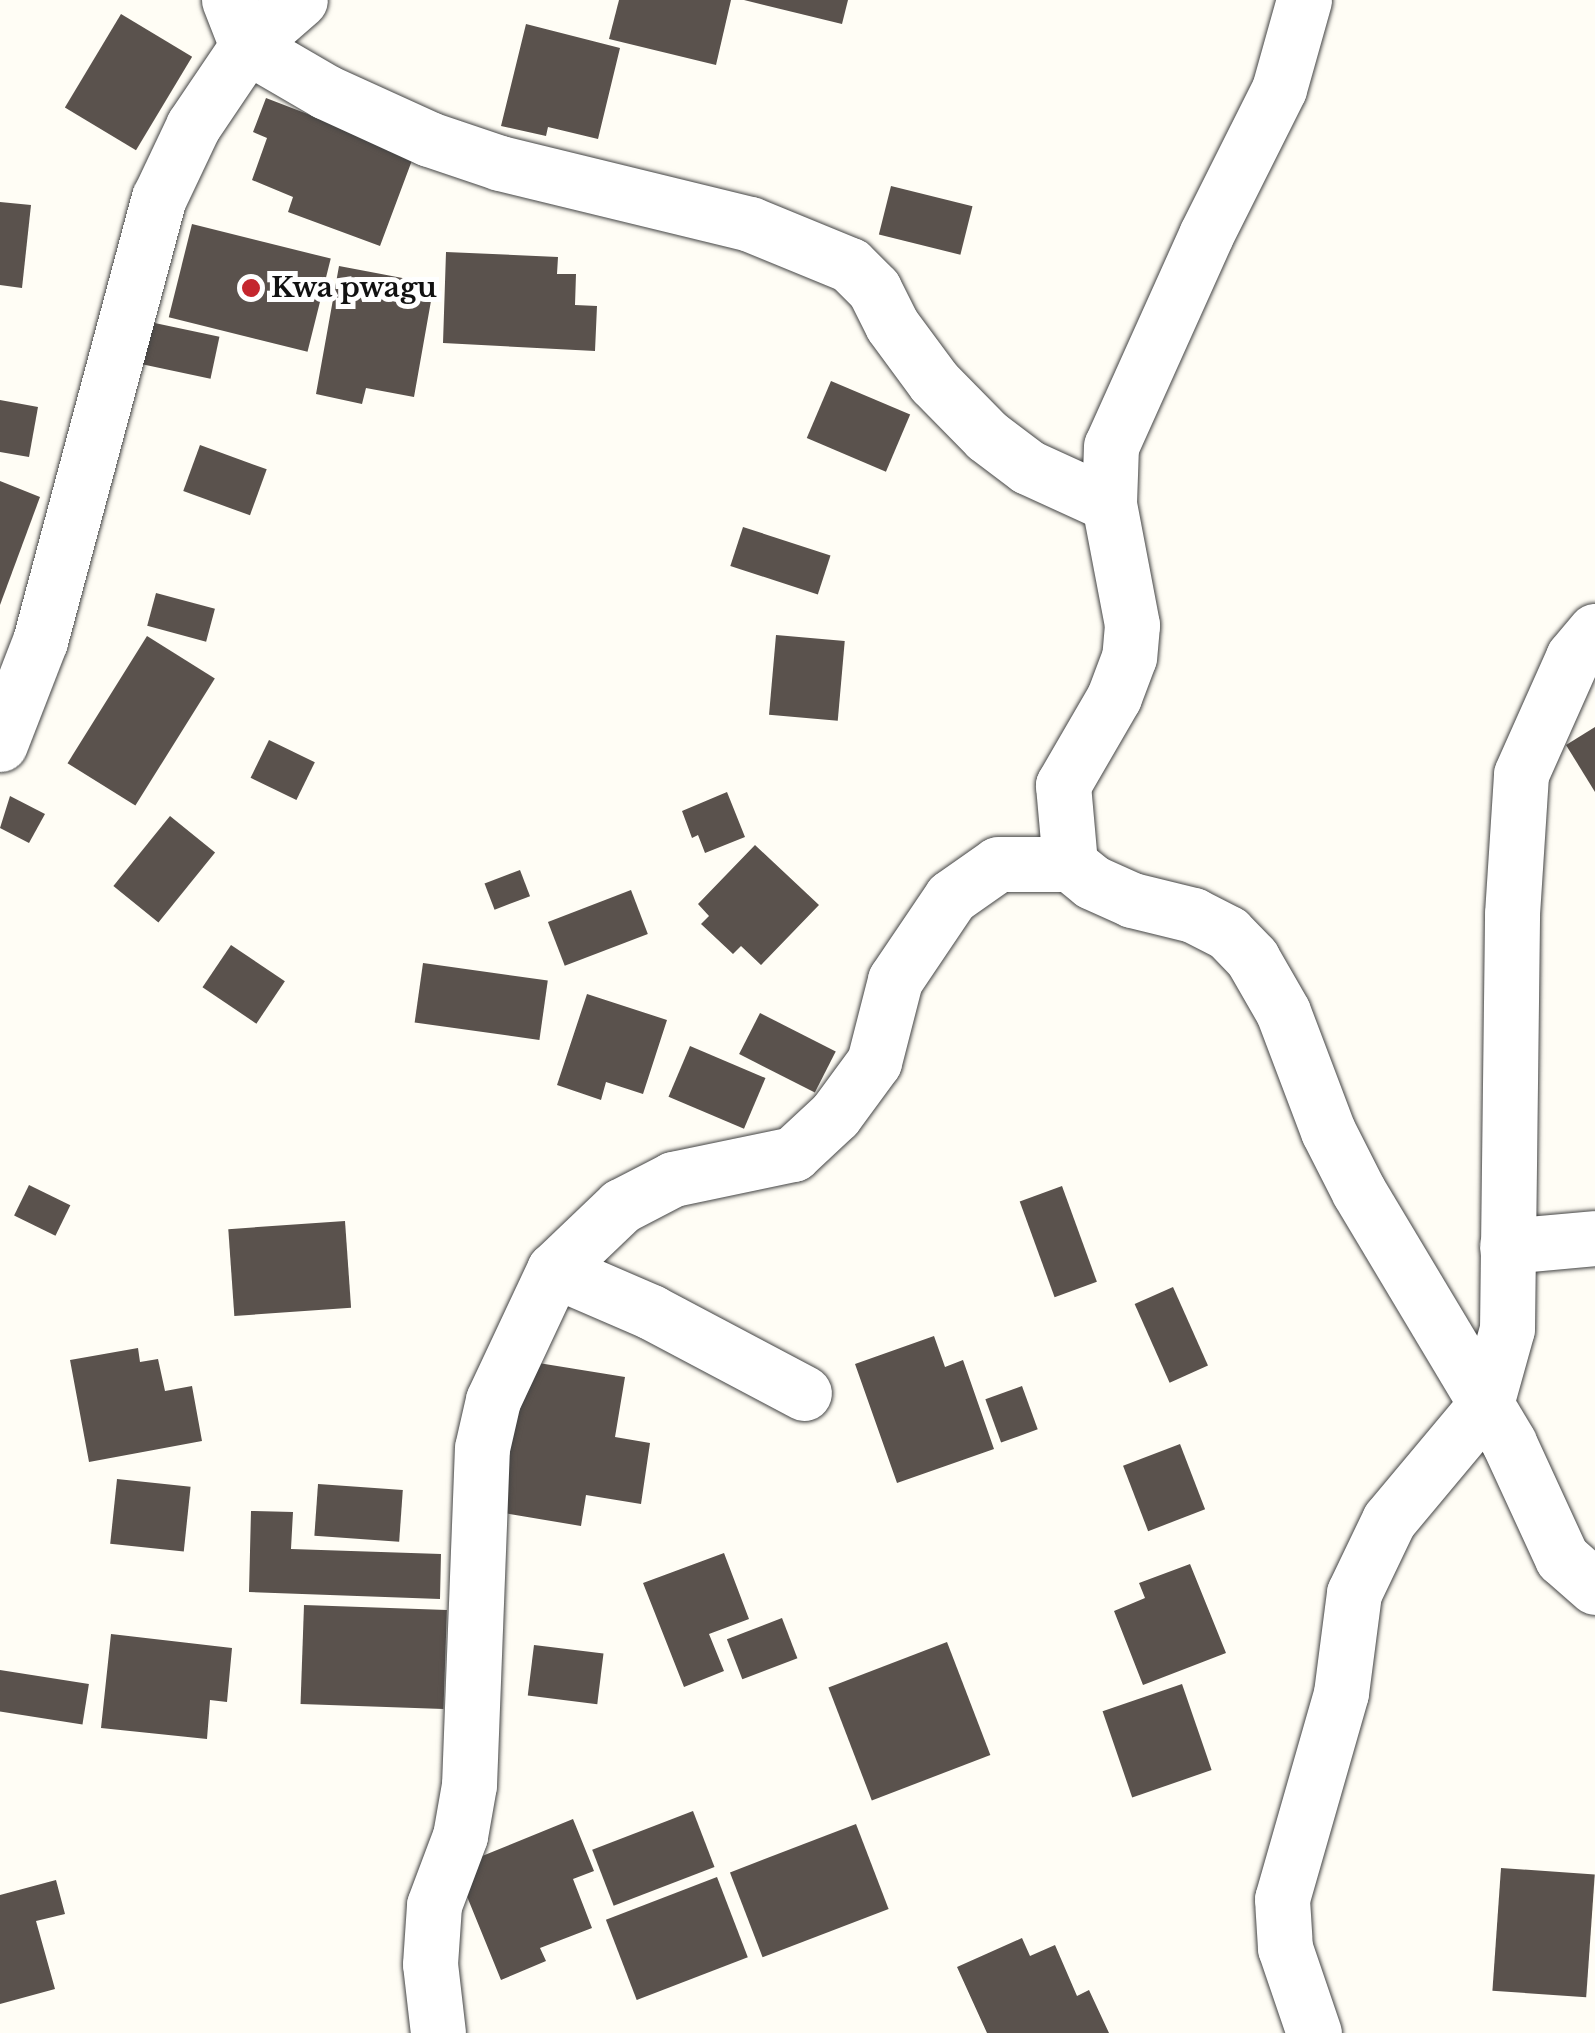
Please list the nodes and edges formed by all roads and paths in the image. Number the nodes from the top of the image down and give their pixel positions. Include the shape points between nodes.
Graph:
1 (300, 0) edge
2 (1304, 0) edge
3 (238, 23) edge
4 (1108, 504) junction
5 (1595, 631) edge
6 (0, 744) edge
7 (1070, 864) junction
8 (1595, 1238) edge
9 (1507, 1246) junction
10 (554, 1270) junction
11 (804, 1393) dead end
12 (1486, 1404) junction
13 (1595, 1587) edge
14 (438, 2033) edge
15 (1314, 2033) edge

1 - 3 street
2 - 4 street via 1279,89 1111,446
3 - 4 street via 326,92 429,138 500,164 750,224 850,265 874,289 934,382 987,436 1028,467
3 - 6 street via 158,198 40,641
4 - 7 street via 1132,625 1129,658 1063,786
5 - 9 street via 1573,657 1520,774
7 - 10 street via 998,864 950,897 895,980 874,1062 835,1115 792,1154 673,1180 621,1206
7 - 12 street via 1132,900 1228,933 1252,958 1284,1012 1328,1131 1359,1192
8 - 9 street
9 - 12 street via 1507,1329
10 - 11 street via 651,1312
10 - 14 street via 493,1400 482,1448 469,1784 460,1836 434,1905 430,1964
12 - 13 street via 1562,1558
12 - 15 street via 1388,1520 1354,1593 1341,1693 1282,1899 1285,1948

